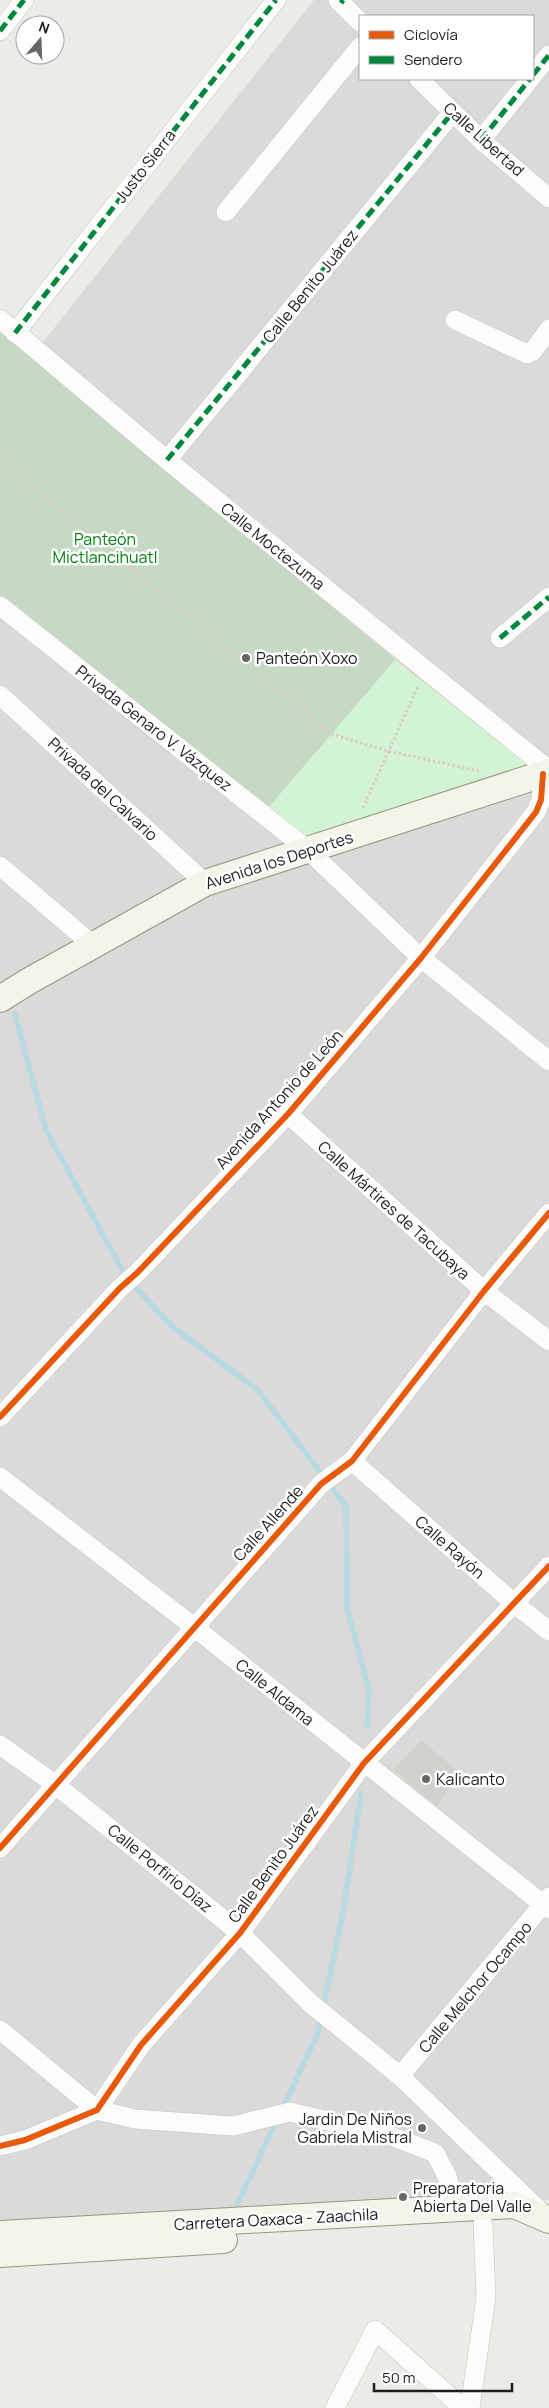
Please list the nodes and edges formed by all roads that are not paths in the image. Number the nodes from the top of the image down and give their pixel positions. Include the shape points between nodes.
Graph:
1 (24, 0) edge
2 (276, 0) edge
3 (341, 1) edge
4 (359, 21) edge
5 (0, 31) edge
6 (359, 47) edge
7 (549, 55) edge
8 (534, 74) edge
9 (420, 80) edge
10 (529, 80) edge
11 (453, 112) junction
12 (482, 140) junction
13 (549, 198) edge
14 (226, 212) dead end
15 (0, 319) edge
16 (455, 320) dead end
17 (549, 329) edge
18 (15, 333) junction
19 (167, 460) junction
20 (549, 597) edge
21 (0, 606) edge
22 (500, 638) dead end
23 (0, 695) edge
24 (547, 772) edge
25 (308, 850) junction
26 (0, 866) edge
27 (205, 883) junction
28 (93, 945) junction
29 (421, 958) junction
30 (0, 999) edge
31 (549, 1061) edge
32 (288, 1114) junction
33 (549, 1213) edge
34 (484, 1291) junction
35 (549, 1341) edge
36 (0, 1417) edge
37 (346, 1465) junction
38 (0, 1477) edge
39 (549, 1566) edge
40 (515, 1604) junction
41 (194, 1627) junction
42 (549, 1630) edge
43 (0, 1744) edge
44 (364, 1763) junction
45 (56, 1785) junction
46 (0, 1848) edge
47 (547, 1904) edge
48 (240, 1933) junction
49 (0, 2030) edge
50 (400, 2076) junction
51 (97, 2110) junction
52 (0, 2146) edge
53 (456, 2208) junction
54 (549, 2220) edge
55 (482, 2224) junction
56 (0, 2234) edge
57 (0, 2254) edge
58 (335, 2408) edge
59 (463, 2408) edge
60 (470, 2408) edge

1 - 5 street
2 - 18 street, Justo Sierra
3 - 4 street
6 - 14 street
7 - 8 street
9 - 11 street, Calle Libertad
10 - 12 street
11 - 12 street, Calle Libertad
11 - 19 street, Calle Benito Juárez
12 - 13 street, Calle Libertad
15 - 18 street, Calle Moctezuma
16 - 17 street via 527,354 533,351
18 - 19 street, Calle Moctezuma
19 - 24 street, Calle Moctezuma
20 - 22 street
21 - 25 street, Privada Genaro V. Vázquez
23 - 27 street, Privada del Calvario
24 - 25 main road, Avenida los Deportes
24 - 29 street, Avenida Antonio de León via 536,812
25 - 27 main road, Avenida los Deportes
25 - 29 street, Privada Genaro V. Vázquez
26 - 28 street
27 - 28 main road, Avenida los Deportes
28 - 30 main road, Avenida los Deportes
29 - 31 street, Privada Genaro V. Vázquez
29 - 32 street, Avenida Antonio de León
32 - 34 street, Calle Mártires de Tacubaya
32 - 36 street, Avenida Antonio de León
33 - 34 street, Calle Allende
34 - 35 street, Calle Mártires de Tacubaya
34 - 37 street, Calle Allende
37 - 40 street, Calle Rayón
37 - 41 street, Calle Allende via 321,1484
38 - 41 street, Calle Aldama
39 - 40 street, Calle Benito Juárez
40 - 42 street, Calle Rayón
40 - 44 street, Calle Benito Juárez
41 - 44 street, Calle Aldama
41 - 45 street, Calle Allende
43 - 45 street, Calle Porfirio Díaz
44 - 47 street, Calle Aldama
44 - 48 street, Calle Benito Juárez
45 - 46 street, Calle Allende
45 - 48 street, Calle Porfirio Díaz
47 - 50 street, Calle Melchor Ocampo
48 - 50 street, Calle Porfirio Díaz via 310,2003
48 - 51 street, Calle Benito Juárez via 142,2045
49 - 51 street
50 - 54 street
51 - 52 street via 24,2140
51 - 53 street via 135,2119 233,2126 290,2112 391,2136 435,2153 447,2176
53 - 54 main road, Carretera Oaxaca - Zaachila via 514,2205
53 - 56 main road, Carretera Oaxaca - Zaachila
54 - 55 main road, Carretera Oaxaca - Zaachila
55 - 57 main road, Carretera Oaxaca - Zaachila
55 - 60 street via 486,2297
58 - 59 street via 376,2330

